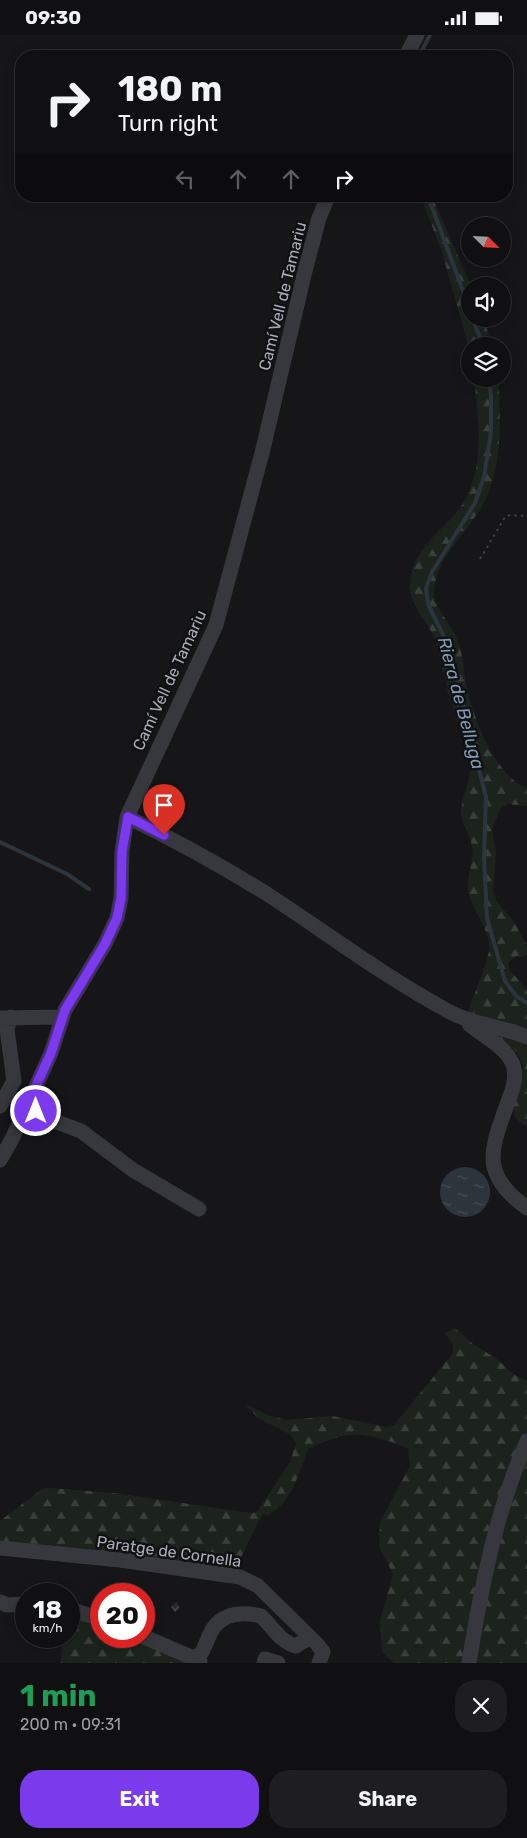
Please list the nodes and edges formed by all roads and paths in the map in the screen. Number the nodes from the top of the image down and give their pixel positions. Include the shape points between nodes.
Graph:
1 (417, 35) edge
2 (409, 50) edge
3 (325, 202) edge
4 (527, 515) edge
5 (480, 559) dead end
6 (128, 817) junction
7 (6, 1017) edge
8 (62, 1017) junction
9 (462, 1018) junction
10 (527, 1037) edge
11 (34, 1090) junction
12 (0, 1106) edge
13 (0, 1160) edge
14 (527, 1208) edge
15 (199, 1209) dead end
16 (527, 1441) edge
17 (0, 1548) edge
18 (310, 1637) junction
19 (155, 1641) edge
20 (199, 1660) edge
21 (264, 1663) edge
22 (278, 1663) edge
23 (319, 1663) edge
24 (468, 1663) edge

1 - 2 street
3 - 6 street, Camí Vell de Tamariu via 216,625
4 - 5 path via 505,517
6 - 8 street, Camí Vell de Tamariu via 117,918
6 - 9 street via 226,869 342,946
7 - 8 street
7 - 12 street via 14,1081
8 - 11 street, Camí Vell de Tamariu via 51,1053
9 - 10 street
9 - 14 street via 499,1046 513,1063 514,1083 493,1147 492,1160 496,1176 507,1191
11 - 13 street, Camí Vell de Tamariu
11 - 15 street via 36,1111 41,1115 82,1131 133,1170
16 - 24 street via 516,1465 490,1555
17 - 18 street, Paratge de Cornella via 240,1577 258,1586
18 - 20 street via 296,1646 290,1644 283,1641 261,1617 238,1613 214,1627
18 - 23 street, Paratge de Cornella via 323,1652
19 - 20 street
21 - 22 street via 265,1659

